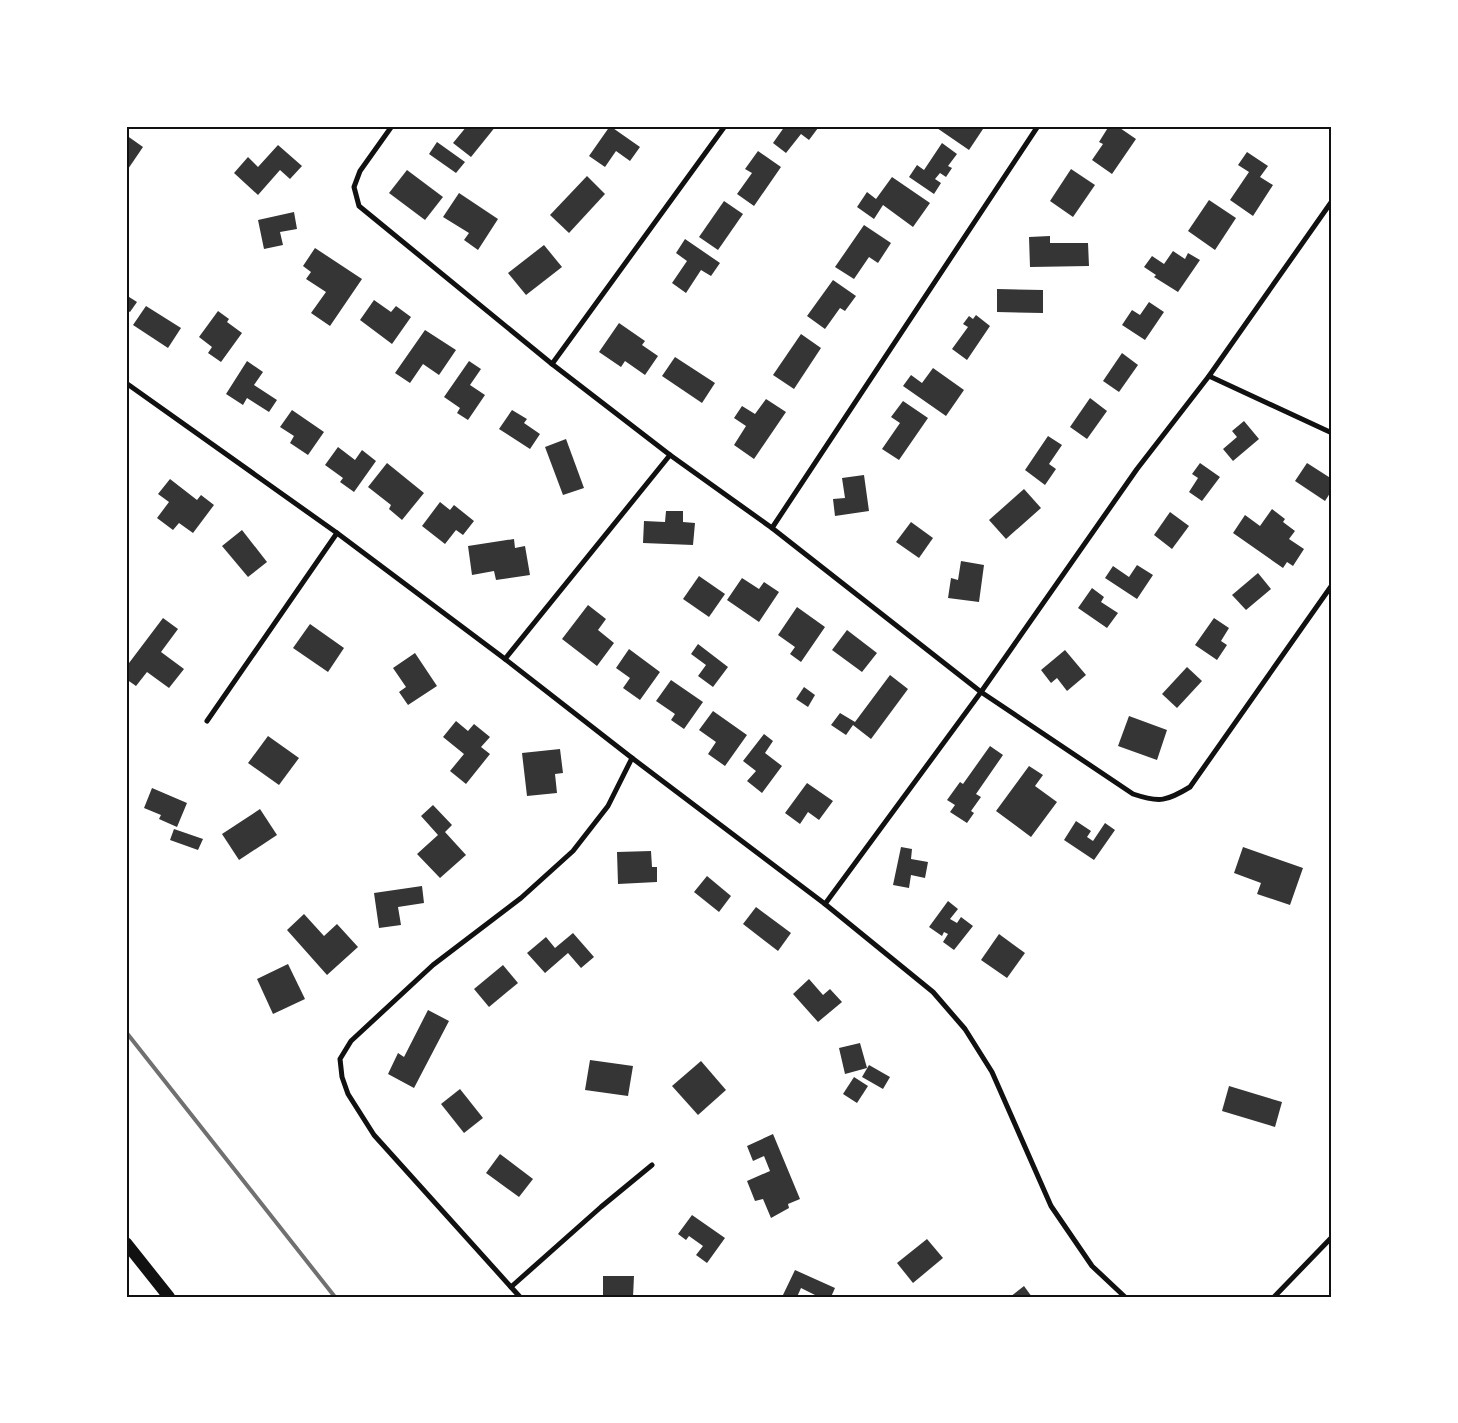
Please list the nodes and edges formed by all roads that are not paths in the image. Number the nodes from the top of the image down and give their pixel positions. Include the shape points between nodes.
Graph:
1 (392, 126) edge
2 (725, 126) edge
3 (1038, 126) edge
4 (1332, 201) edge
5 (552, 364) junction
6 (1208, 376) junction
7 (126, 383) edge
8 (1332, 432) edge
9 (670, 455) junction
10 (772, 528) junction
11 (337, 534) junction
12 (1332, 585) edge
13 (505, 659) junction
14 (981, 692) junction
15 (208, 721) dead end
16 (632, 758) junction
17 (825, 904) junction
18 (652, 1165) dead end
19 (1332, 1237) edge
20 (126, 1243) edge
21 (511, 1287) junction
22 (169, 1297) edge
23 (520, 1297) edge
24 (1125, 1297) edge
25 (1274, 1297) edge

1 - 5 street via 360,171 354,187 359,206
2 - 5 street
3 - 10 street
4 - 6 street
5 - 9 street
6 - 8 street
6 - 14 street via 1137,469
7 - 11 street
9 - 10 street
9 - 13 street
10 - 14 street
11 - 13 street
11 - 15 street
12 - 14 street via 1190,787 1171,799 1153,801 1133,794
13 - 16 street
14 - 17 street
16 - 17 street
16 - 21 street via 608,806 574,851 522,898 433,965 351,1041 340,1059 348,1094 374,1135
17 - 24 street via 933,992 965,1029 992,1072 1051,1206 1092,1266
18 - 21 street
19 - 25 street
20 - 22 main road
21 - 23 street

